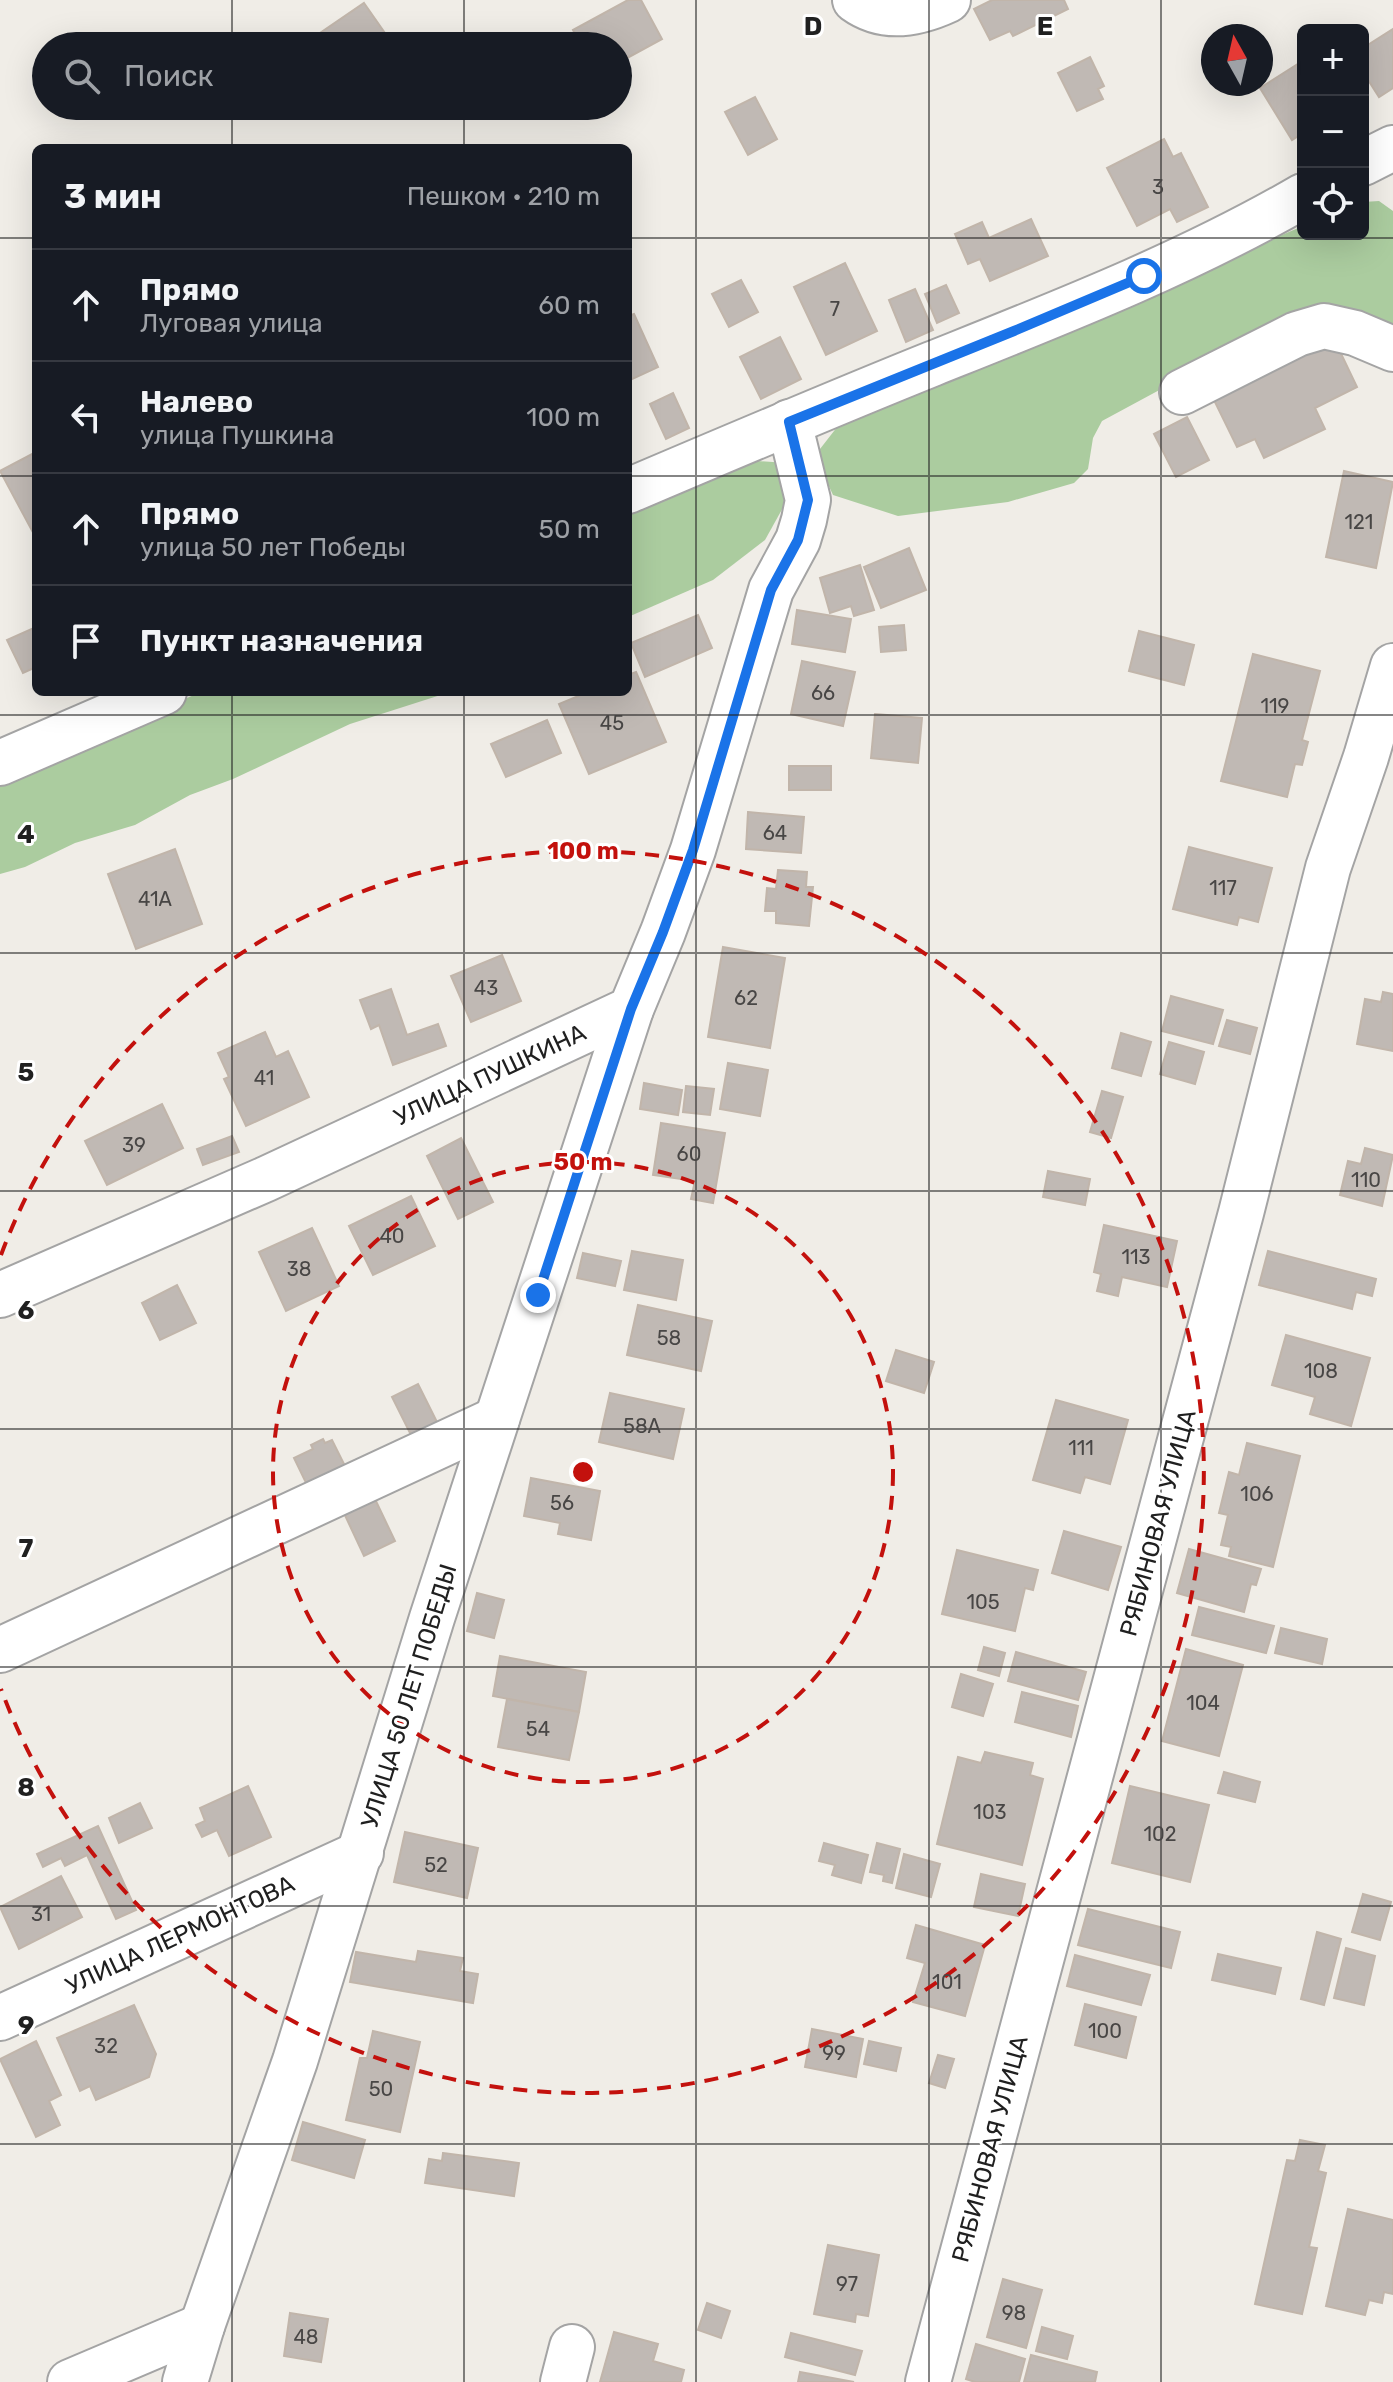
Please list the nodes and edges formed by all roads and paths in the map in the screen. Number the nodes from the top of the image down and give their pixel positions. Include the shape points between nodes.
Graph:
1 (855, 0) edge
2 (948, 0) edge
3 (1393, 148) edge
4 (1369, 160) edge
5 (1297, 199) edge
6 (1393, 349) edge
7 (1182, 392) dead end
8 (789, 422) junction
9 (632, 489) edge
10 (1393, 666) edge
11 (155, 696) edge
12 (0, 763) edge
13 (631, 1009) junction
14 (0, 1295) edge
15 (497, 1419) junction
16 (0, 1650) edge
17 (361, 1853) junction
18 (0, 2018) edge
19 (202, 2326) junction
20 (70, 2382) edge
21 (185, 2382) edge
22 (928, 2382) edge

1 - 2 street via 893,14
3 - 4 street
5 - 8 street via 1144,276
6 - 7 street via 1324,326 1297,334
8 - 9 street
8 - 13 street via 808,500 804,520 771,590 693,850
10 - 22 street, РЯБИНОВАЯ УЛИЦА via 1328,868 1237,1229
11 - 12 street
13 - 14 street, УЛИЦА ПУШКИНА via 266,1179
13 - 15 street, УЛИЦА 50 ЛЕТ ПОБЕДЫ
15 - 16 street
15 - 17 street, УЛИЦА 50 ЛЕТ ПОБЕДЫ
17 - 18 street, УЛИЦА ЛЕРМОНТОВА
17 - 19 street, УЛИЦА 50 ЛЕТ ПОБЕДЫ
19 - 20 street
19 - 21 street, УЛИЦА 50 ЛЕТ ПОБЕДЫ

